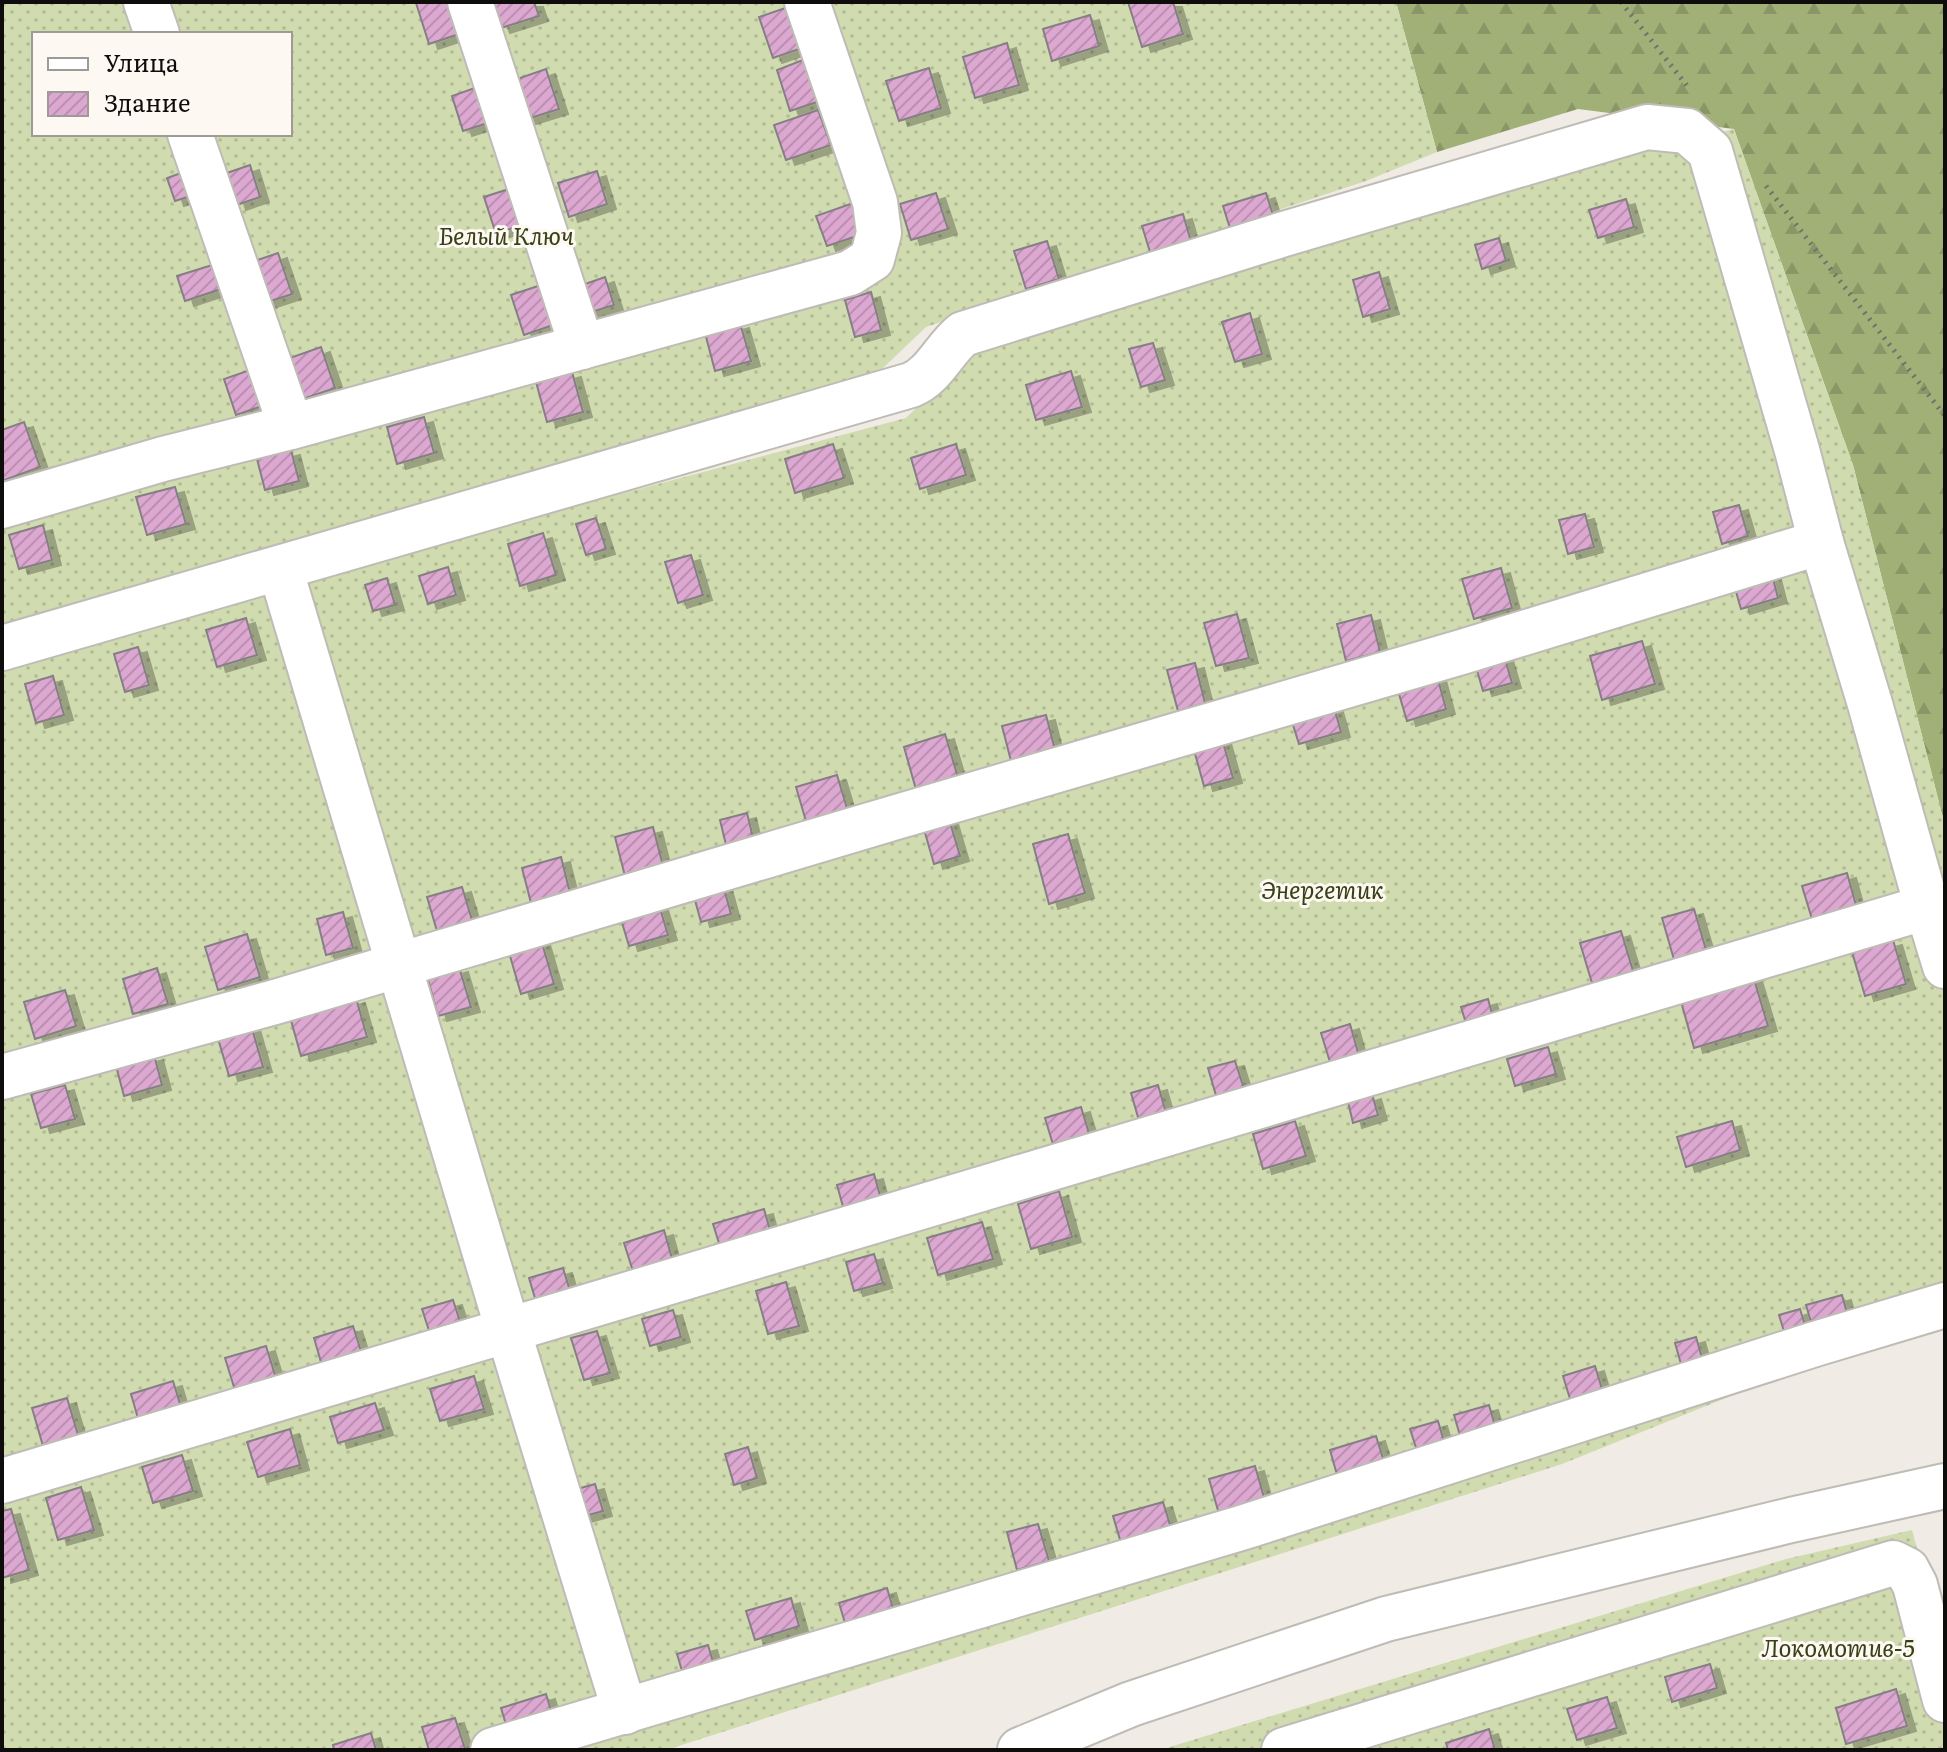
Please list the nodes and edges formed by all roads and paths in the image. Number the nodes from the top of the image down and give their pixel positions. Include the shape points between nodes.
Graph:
1 (146, 2) edge
2 (470, 2) edge
3 (807, 2) edge
4 (1621, 2) edge
5 (156, 32) edge
6 (1690, 90) dead end
7 (191, 136) edge
8 (1759, 177) dead end
9 (582, 347) junction
10 (1945, 416) edge
11 (291, 427) junction
12 (3, 503) edge
13 (1821, 542) junction
14 (280, 568) junction
15 (2, 648) edge
16 (1927, 907) junction
17 (400, 964) junction
18 (1945, 966) edge
19 (2, 1077) edge
20 (1945, 1305) edge
21 (508, 1330) junction
22 (2, 1481) edge
23 (1945, 1486) edge
24 (1945, 1700) edge
25 (625, 1712) junction
26 (493, 1750) edge
27 (1020, 1750) edge
28 (1284, 1750) edge

1 - 5 lane
2 - 9 lane
3 - 9 lane via 875,202 879,233 872,259 850,273
4 - 6 path
7 - 11 lane
8 - 10 path
9 - 11 lane
11 - 12 lane
13 - 14 lane via 1710,151 1687,131 1647,127 963,334 929,373 911,385
13 - 16 lane
13 - 17 lane
14 - 15 lane
14 - 17 lane
16 - 18 lane
16 - 21 lane
17 - 19 lane
17 - 21 lane
20 - 25 lane via 1241,1528
21 - 22 lane
21 - 25 lane
23 - 27 lane via 1386,1619 1131,1704
24 - 28 lane via 1915,1585 1907,1570 1893,1563
25 - 26 lane

